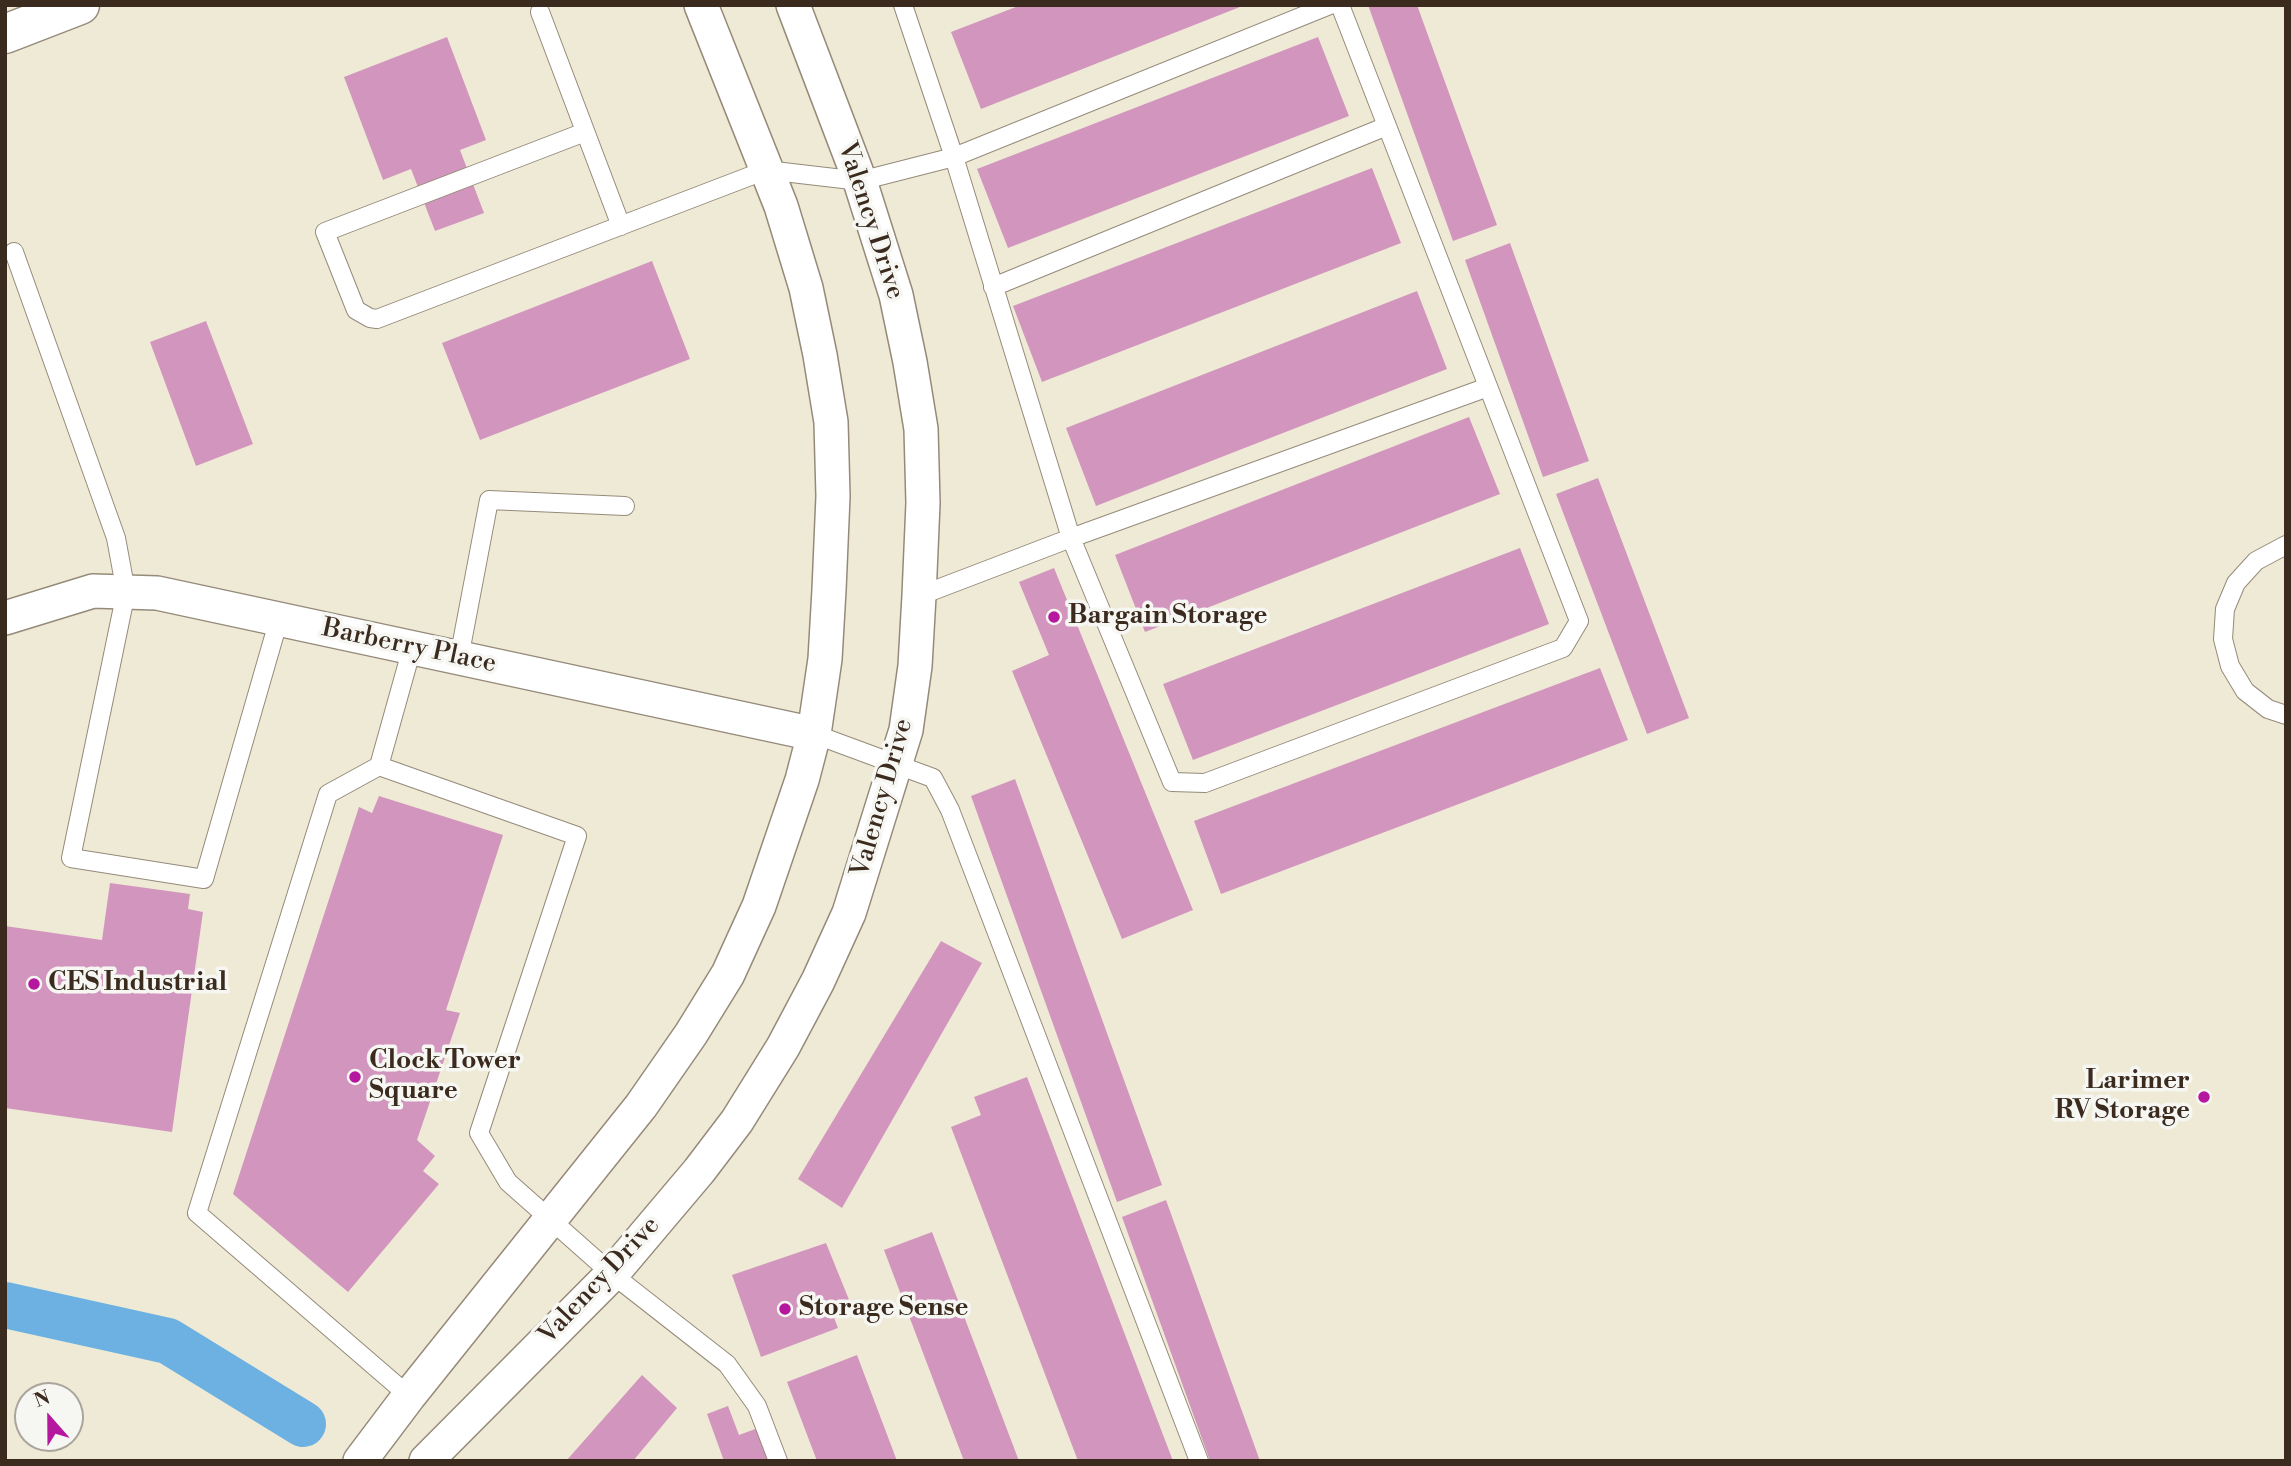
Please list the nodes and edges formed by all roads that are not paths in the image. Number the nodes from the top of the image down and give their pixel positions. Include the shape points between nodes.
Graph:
1 (80, 5) edge
2 (701, 5) edge
3 (793, 5) edge
4 (903, 5) edge
5 (1330, 5) edge
6 (1340, 5) edge
7 (540, 12) dead end
8 (5, 34) edge
9 (1387, 125) junction
10 (585, 132) junction
11 (954, 157) junction
12 (766, 170) junction
13 (860, 181) junction
14 (621, 226) junction
15 (14, 252) dead end
16 (993, 287) junction
17 (1488, 387) junction
18 (625, 506) dead end
19 (1070, 538) junction
20 (2286, 545) edge
21 (126, 592) junction
22 (919, 596) junction
23 (5, 618) edge
24 (279, 619) junction
25 (412, 648) junction
26 (459, 657) junction
27 (2286, 716) edge
28 (814, 734) junction
29 (897, 765) junction
30 (379, 766) junction
31 (550, 1219) junction
32 (612, 1274) junction
33 (409, 1396) junction
34 (360, 1461) edge
35 (426, 1461) edge
36 (778, 1461) edge
37 (1199, 1461) edge

1 - 8 main road
2 - 12 street
3 - 13 street, Valency Drive
4 - 11 lane
5 - 11 lane
6 - 9 lane
7 - 10 lane
9 - 16 lane
9 - 17 lane
10 - 14 lane
10 - 14 lane via 325,232 356,310 377,319
11 - 13 lane
11 - 16 lane
12 - 13 lane
12 - 14 lane
12 - 28 street via 806,288 831,422 828,604
13 - 22 street, Valency Drive via 896,295 921,429
15 - 21 lane via 116,538
16 - 19 lane
17 - 19 lane
17 - 19 lane via 1579,621 1563,648 1205,783 1172,782
18 - 26 lane via 489,500
19 - 22 lane
20 - 27 lane via 2256,561 2236,583 2225,609 2223,639 2230,666 2245,691
21 - 23 street, Barberry Place via 93,591
21 - 24 street, Barberry Place via 157,593
21 - 24 lane via 71,858 204,880
22 - 29 street, Valency Drive via 915,666
24 - 25 street, Barberry Place
25 - 26 street, Barberry Place
25 - 30 lane
26 - 28 street, Barberry Place
28 - 29 lane
28 - 31 street via 759,906 728,974 641,1106
29 - 32 street, Valency Drive via 849,913 783,1047 737,1121
29 - 37 lane via 933,778 950,810
30 - 31 lane via 577,836 479,1133 508,1182
30 - 33 lane via 328,793 197,1213
31 - 32 lane
31 - 33 street
32 - 35 street, Valency Drive
32 - 36 lane via 727,1364 757,1406
33 - 34 street

